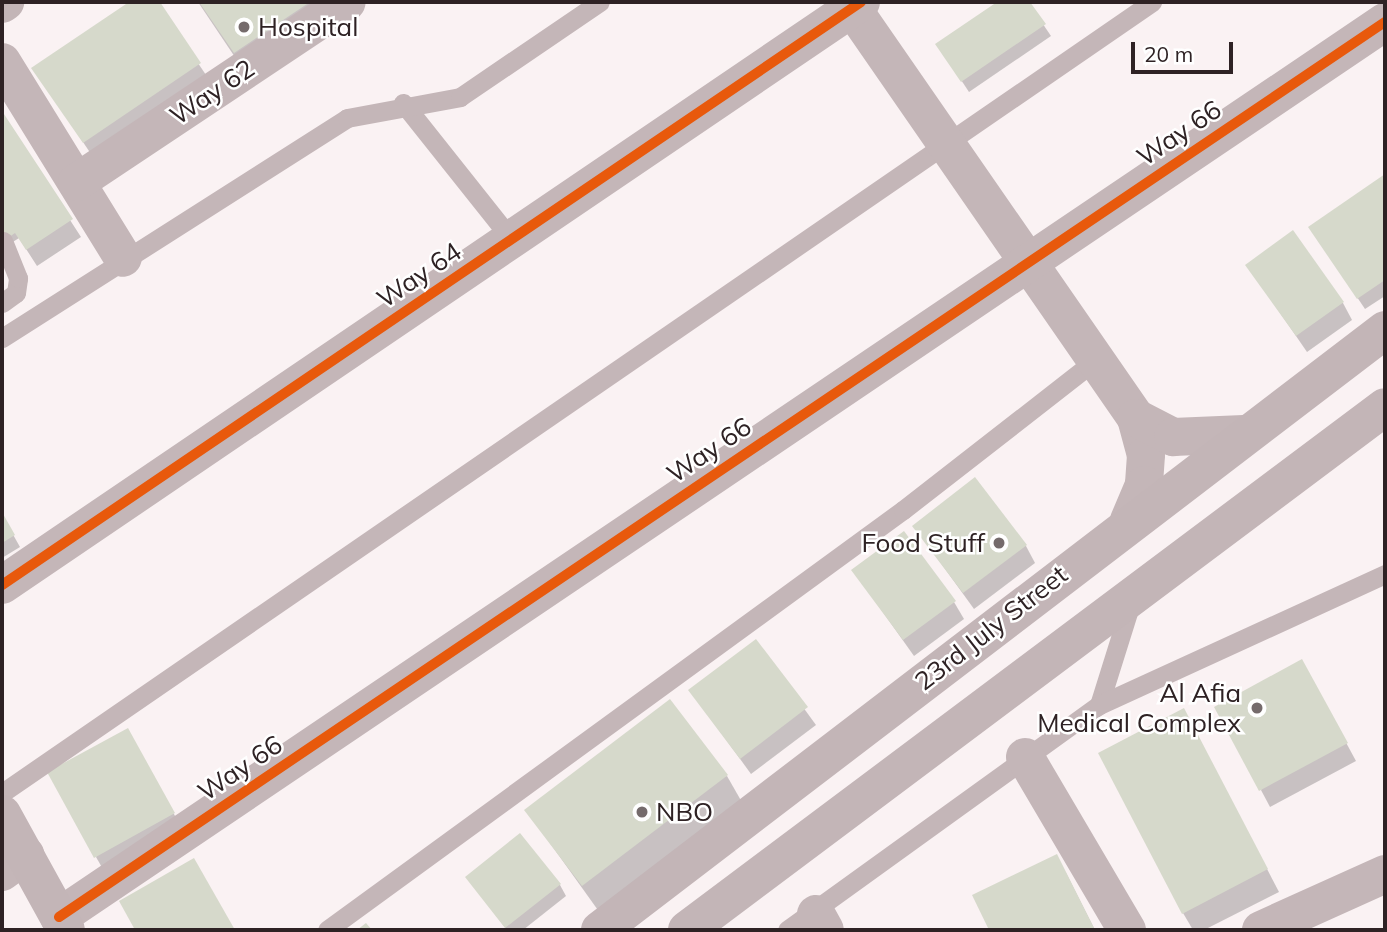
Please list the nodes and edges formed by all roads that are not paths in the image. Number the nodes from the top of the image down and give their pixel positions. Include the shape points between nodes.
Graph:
1 (347, 2) edge
2 (600, 2) edge
3 (1152, 2) edge
4 (854, 4) edge
5 (1385, 22) edge
6 (2, 62) edge
7 (403, 103) junction
8 (946, 143) junction
9 (77, 183) junction
10 (512, 239) junction
11 (3, 241) edge
12 (123, 257) junction
13 (1028, 262) junction
14 (2, 303) edge
15 (1385, 330) edge
16 (2, 338) edge
17 (1096, 360) junction
18 (1385, 407) edge
19 (1136, 418) junction
20 (1244, 434) junction
21 (1129, 521) junction
22 (1385, 575) edge
23 (2, 585) edge
24 (1133, 596) junction
25 (1099, 705) junction
26 (1025, 757) junction
27 (2, 793) edge
28 (2, 814) edge
29 (14, 864) edge
30 (1385, 874) edge
31 (63, 924) edge
32 (809, 925) edge
33 (327, 930) edge
34 (600, 930) edge
35 (687, 930) edge
36 (1127, 930) edge
37 (1261, 930) edge

1 - 9 street, Way 62
2 - 7 lane via 460,97
3 - 8 lane
4 - 8 street
4 - 10 street, Way 64
5 - 13 street, Way 66
6 - 9 street
7 - 10 lane
7 - 12 lane via 347,118
8 - 13 street
8 - 27 lane
9 - 12 street
10 - 23 street, Way 64
11 - 14 lane via 18,278 16,293
12 - 16 lane
13 - 17 street
13 - 31 street, Way 66
15 - 20 main road, 23rd July Street
17 - 19 street
17 - 33 lane via 903,510
18 - 24 main road
19 - 20 street via 1173,437
19 - 21 street via 1146,455 1144,485
20 - 21 main road, 23rd July Street
21 - 34 main road, 23rd July Street
22 - 25 lane
24 - 25 lane
24 - 35 main road
25 - 26 lane
26 - 32 lane
26 - 36 street
28 - 29 main road
29 - 31 main road
30 - 37 street

